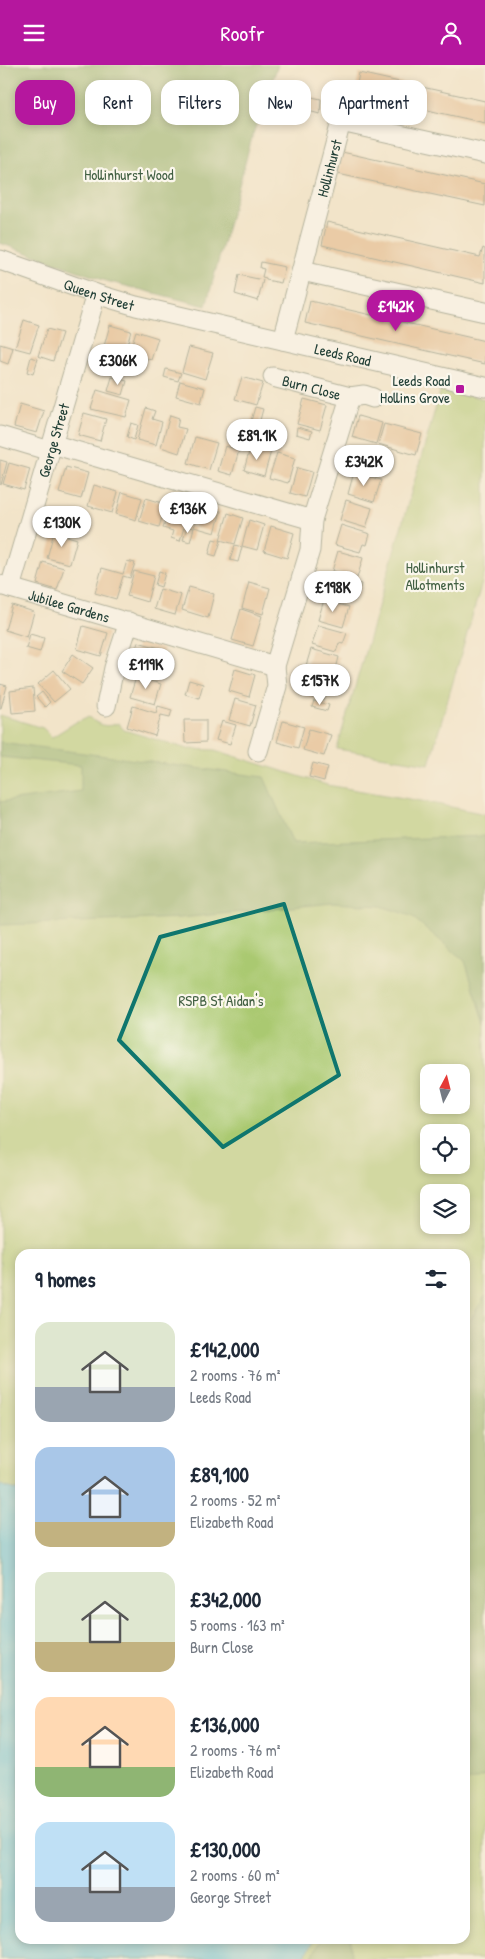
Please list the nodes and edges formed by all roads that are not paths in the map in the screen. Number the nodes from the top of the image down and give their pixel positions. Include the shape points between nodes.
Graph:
1 (485, 154) edge
2 (0, 260) edge
3 (302, 271) junction
4 (96, 294) junction
5 (485, 312) edge
6 (202, 321) joint
7 (283, 340) junction
8 (273, 377) dead end
9 (485, 387) edge
10 (350, 397) junction
11 (374, 398) dead end
12 (0, 436) edge
13 (51, 448) junction
14 (312, 520) junction
15 (5, 587) edge
16 (129, 622) junction
17 (275, 666) junction
18 (106, 706) dead end
19 (258, 751) dead end

1 - 3 street, Hollinhurst via 341,122
2 - 4 street, Queen Street
3 - 5 street
3 - 7 street, Hollinhurst
4 - 6 street, Queen Street
4 - 13 street, George Street
6 - 7 street, Leeds Road
7 - 9 street, Leeds Road
8 - 10 street, Burn Close
10 - 11 street, Burn Close via 364,395
10 - 14 street, Burn Close
12 - 13 street
13 - 14 street
13 - 15 street, George Street
14 - 17 street, Burn Close via 310,550
15 - 16 street, Jubilee Gardens
16 - 17 street, Jubilee Gardens
16 - 18 street, Jubilee Gardens
17 - 19 street, Burn Close via 277,686

